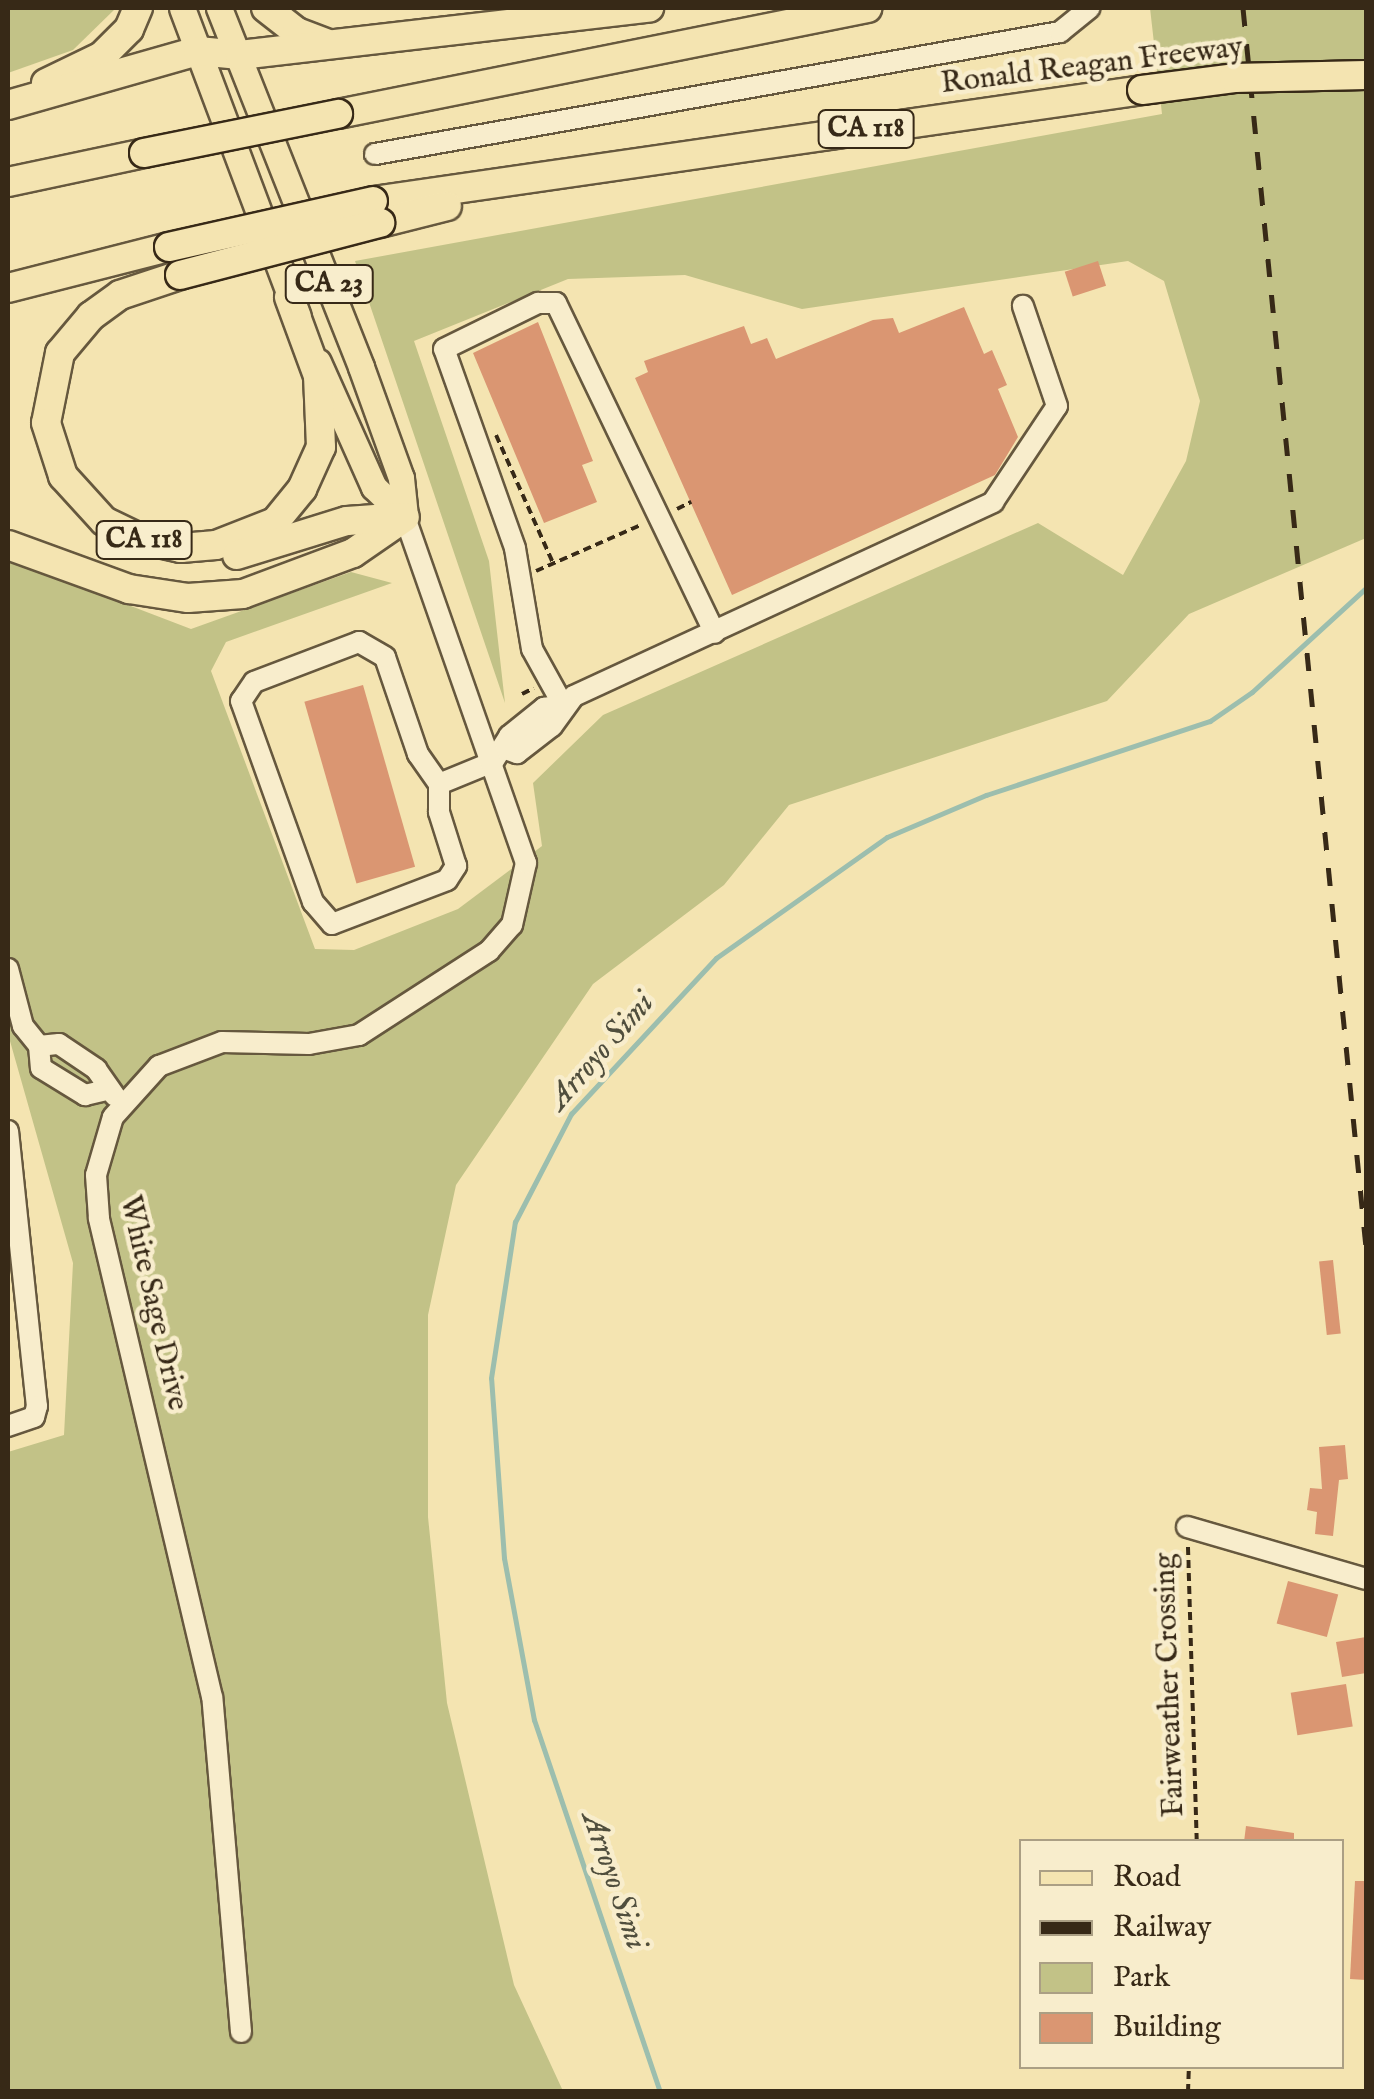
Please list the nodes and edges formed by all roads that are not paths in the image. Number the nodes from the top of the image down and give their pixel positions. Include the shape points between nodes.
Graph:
1 (138, 8) edge
2 (182, 8) edge
3 (219, 8) edge
4 (266, 8) edge
5 (649, 8) edge
6 (868, 8) edge
7 (1090, 8) edge
8 (332, 45) junction
9 (198, 50) junction
10 (240, 55) junction
11 (1366, 75) edge
12 (8, 101) edge
13 (375, 154) dead end
14 (8, 182) edge
15 (376, 212) junction
16 (8, 288) edge
17 (289, 297) junction
18 (1023, 306) dead end
19 (405, 517) junction
20 (8, 545) edge
21 (181, 548) junction
22 (715, 634) junction
23 (563, 705) junction
24 (498, 755) junction
25 (440, 784) junction
26 (8, 969) edge
27 (39, 1046) junction
28 (115, 1096) junction
29 (8, 1130) edge
30 (8, 1426) edge
31 (1187, 1527) road end
32 (1366, 1579) edge
33 (241, 2032) dead end

1 - 12 highway via 129,29 102,56
2 - 9 main road, CA 118
3 - 10 main road, CA 23
4 - 8 highway via 298,32
5 - 8 highway
6 - 14 highway, bridge
7 - 13 street via 1060,32
8 - 10 highway
9 - 10 highway
9 - 12 highway
9 - 17 main road, CA 118
10 - 19 main road, CA 23 via 401,478
11 - 15 highway, Ronald Reagan Freeway / CA 118, bridge via 1234,78 1142,90 589,170
15 - 16 highway, bridge via 169,247
15 - 21 highway, CA 118, bridge via 120,295 91,316 60,353 46,423 63,476 104,520 140,539
17 - 19 main road via 374,487
17 - 21 highway, CA 118 via 318,376 321,447 302,488 275,522 216,546
18 - 22 street via 1057,406 993,502
19 - 20 highway via 353,552 243,594 206,597 129,589
19 - 21 highway via 346,521 241,555
19 - 24 street, White Sage Drive
22 - 23 street via 690,639
22 - 23 street via 556,303 538,303 444,349 515,548 532,649
23 - 24 street via 552,726 517,753
24 - 25 street
24 - 28 street, White Sage Drive via 526,863 518,911 488,952 359,1035 330,1043 199,1047
25 - 25 street via 439,812 456,866 447,880 332,924 313,902 241,702 254,682 359,642 384,657 418,754
26 - 27 street via 23,1026
27 - 28 street via 59,1044 96,1069
27 - 28 street via 41,1068 63,1084 85,1096
28 - 33 street, White Sage Drive via 96,1175 99,1218 212,1697
29 - 30 street via 37,1406 34,1417
31 - 32 street

